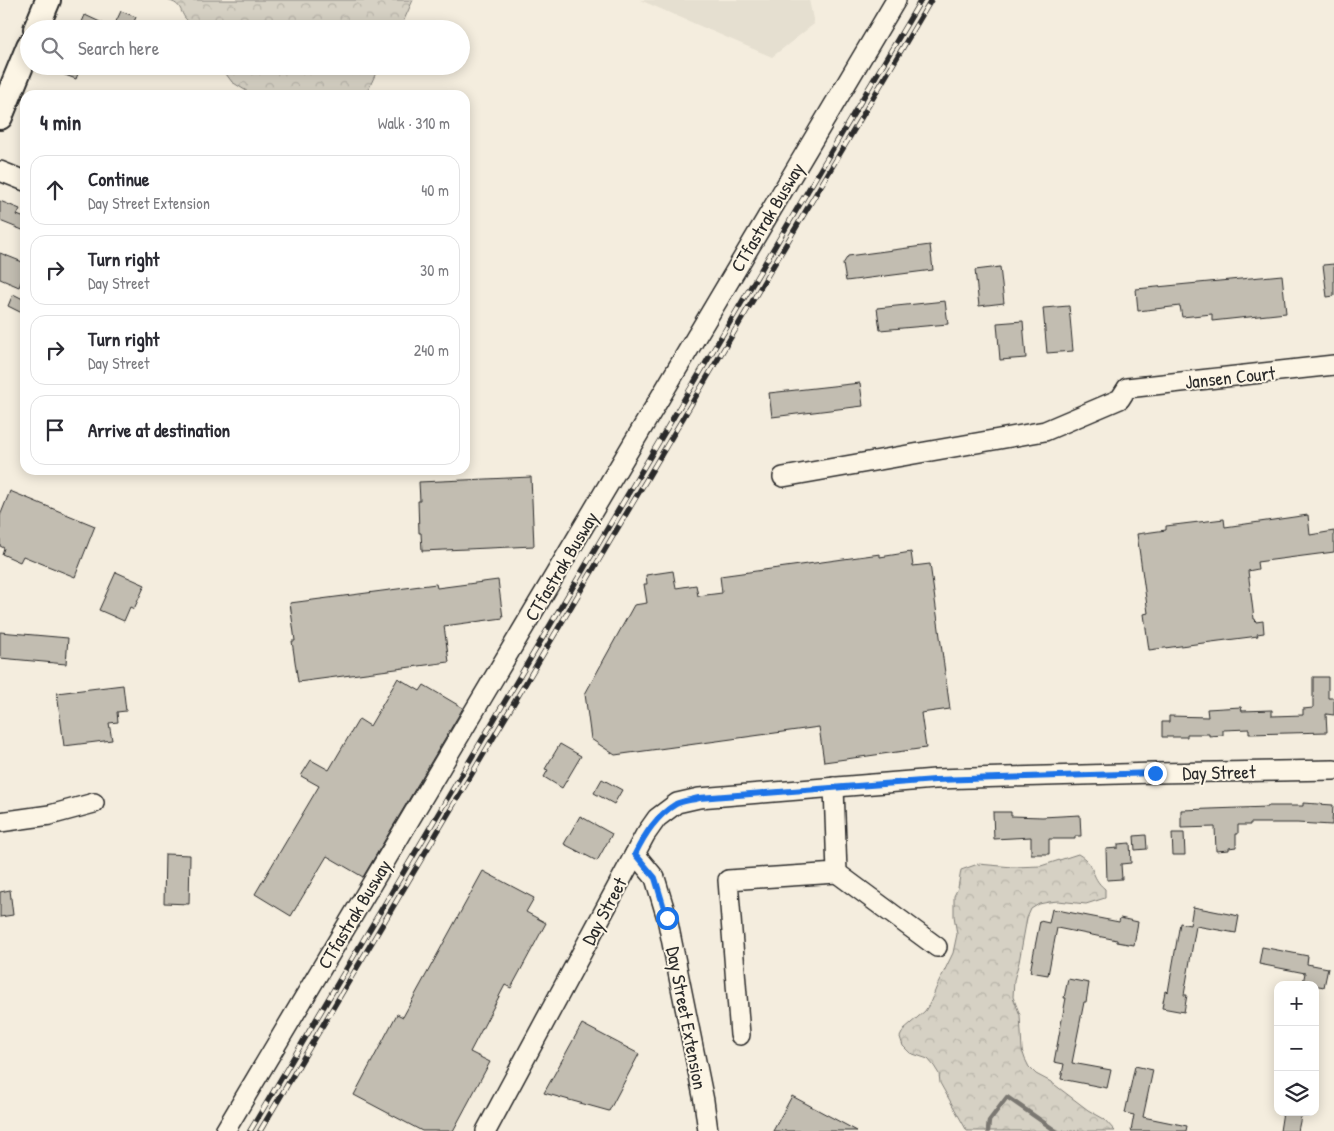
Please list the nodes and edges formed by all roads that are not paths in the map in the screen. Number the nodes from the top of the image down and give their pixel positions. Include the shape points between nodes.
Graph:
1 (48, 0) edge
2 (896, 0) edge
3 (40, 20) edge
4 (20, 68) edge
5 (0, 117) edge
6 (0, 170) edge
7 (20, 179) edge
8 (1334, 365) edge
9 (783, 477) dead end
10 (1334, 770) edge
11 (834, 787) junction
12 (94, 803) dead end
13 (0, 822) edge
14 (635, 854) junction
15 (838, 873) junction
16 (937, 947) dead end
17 (740, 1036) dead end
18 (225, 1131) edge
19 (486, 1131) edge
20 (708, 1131) edge

1 - 3 main road
2 - 18 street, CTfastrak Busway
4 - 5 main road
6 - 7 street
8 - 9 street, Jansen Court via 1127,388 1120,399 1045,431
10 - 11 street, Day Street via 1165,772
11 - 14 street, Day Street via 699,798 677,804 657,818
11 - 15 street
12 - 13 street via 50,815
14 - 19 street, Day Street
14 - 20 street, Day Street Extension via 655,878 667,918
15 - 16 street
15 - 17 street via 728,880

